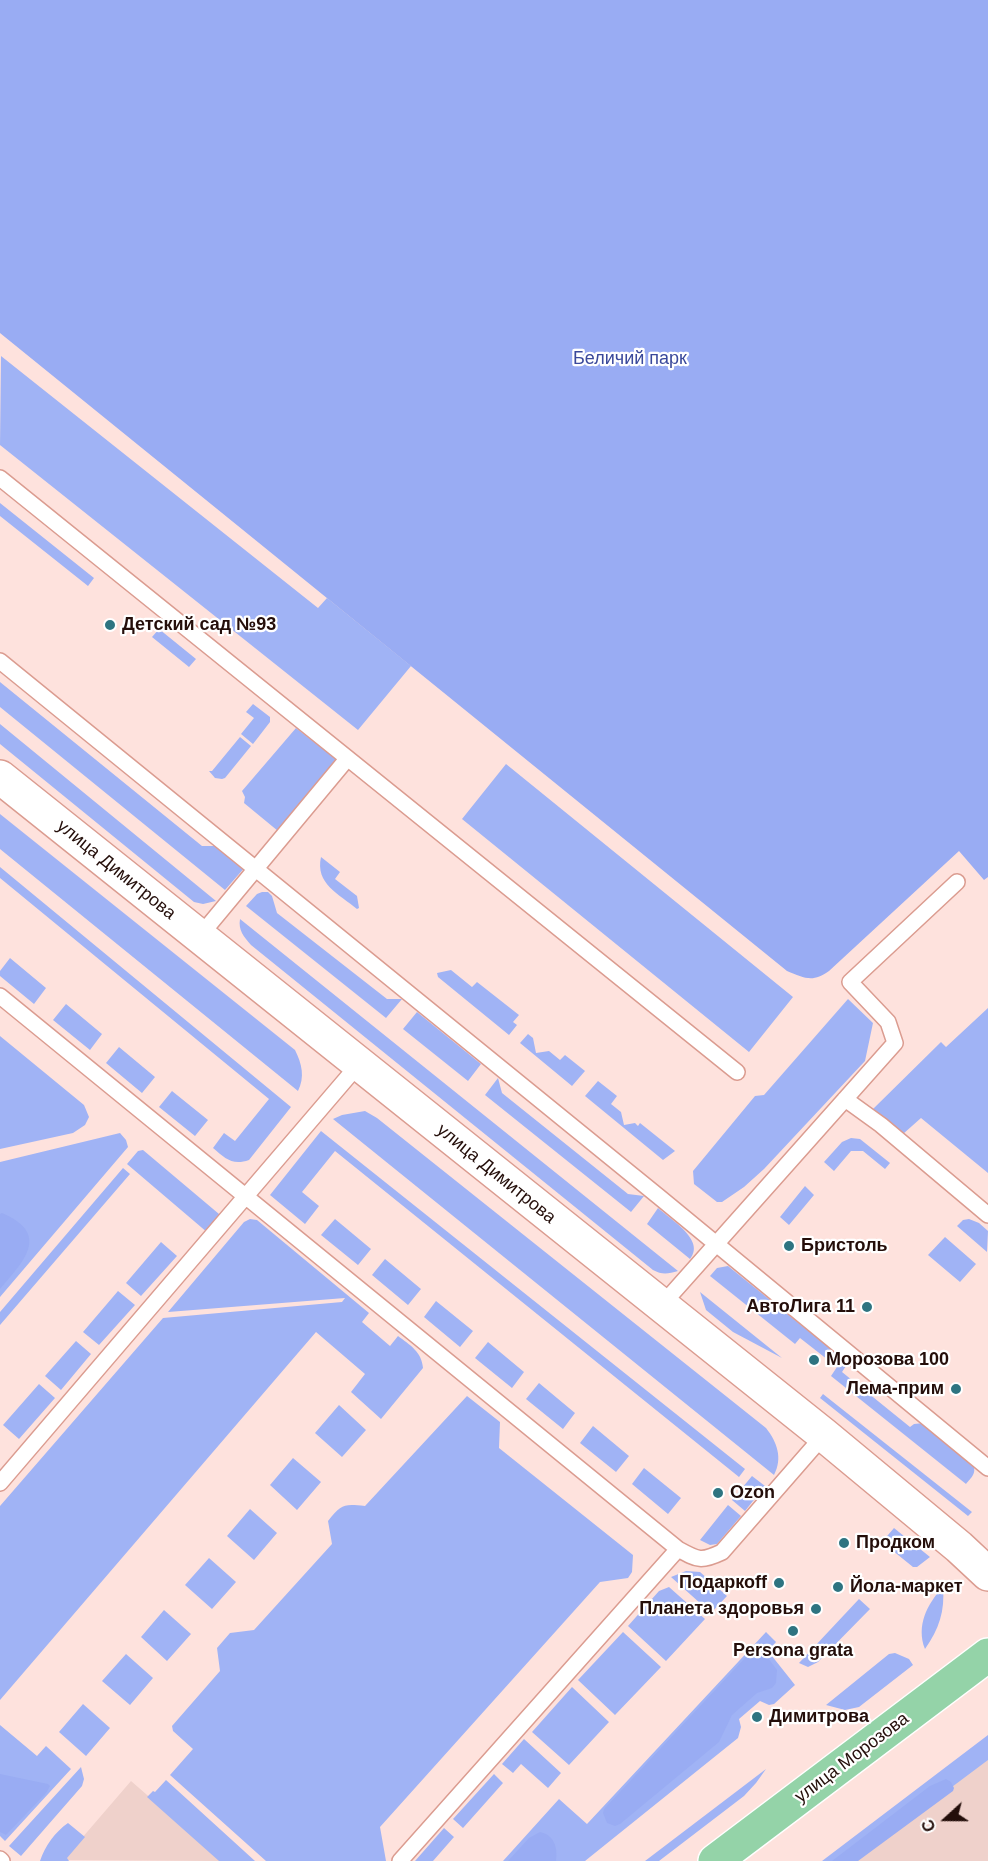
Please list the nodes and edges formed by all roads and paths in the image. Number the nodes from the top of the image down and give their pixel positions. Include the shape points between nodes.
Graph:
1 (0, 478) edge
2 (0, 662) edge
3 (347, 759) junction
4 (0, 777) edge
5 (256, 869) junction
6 (957, 882) dead end
7 (199, 936) junction
8 (0, 996) edge
9 (359, 1064) junction
10 (737, 1072) dead end
11 (845, 1099) junction
12 (246, 1196) junction
13 (988, 1215) edge
14 (716, 1244) junction
15 (661, 1306) junction
16 (824, 1435) junction
17 (988, 1468) edge
18 (0, 1483) edge
19 (678, 1549) junction
20 (988, 1574) edge
21 (988, 1655) edge
22 (400, 1861) edge
23 (715, 1861) edge

1 - 3 lane
2 - 5 lane
3 - 5 lane
3 - 10 lane
4 - 7 street, улица Димитрова
5 - 7 lane
5 - 14 lane
6 - 11 lane via 850,982 888,1022 895,1043
7 - 9 street, улица Димитрова
8 - 12 lane
9 - 12 lane
9 - 15 street, улица Димитрова
11 - 13 lane
11 - 14 lane
12 - 18 lane
12 - 19 lane
14 - 15 lane
14 - 17 lane
15 - 16 street, улица Димитрова
16 - 19 lane via 722,1552 705,1560
16 - 20 street, улица Димитрова
19 - 22 lane
21 - 23 main road, улица Морозова

